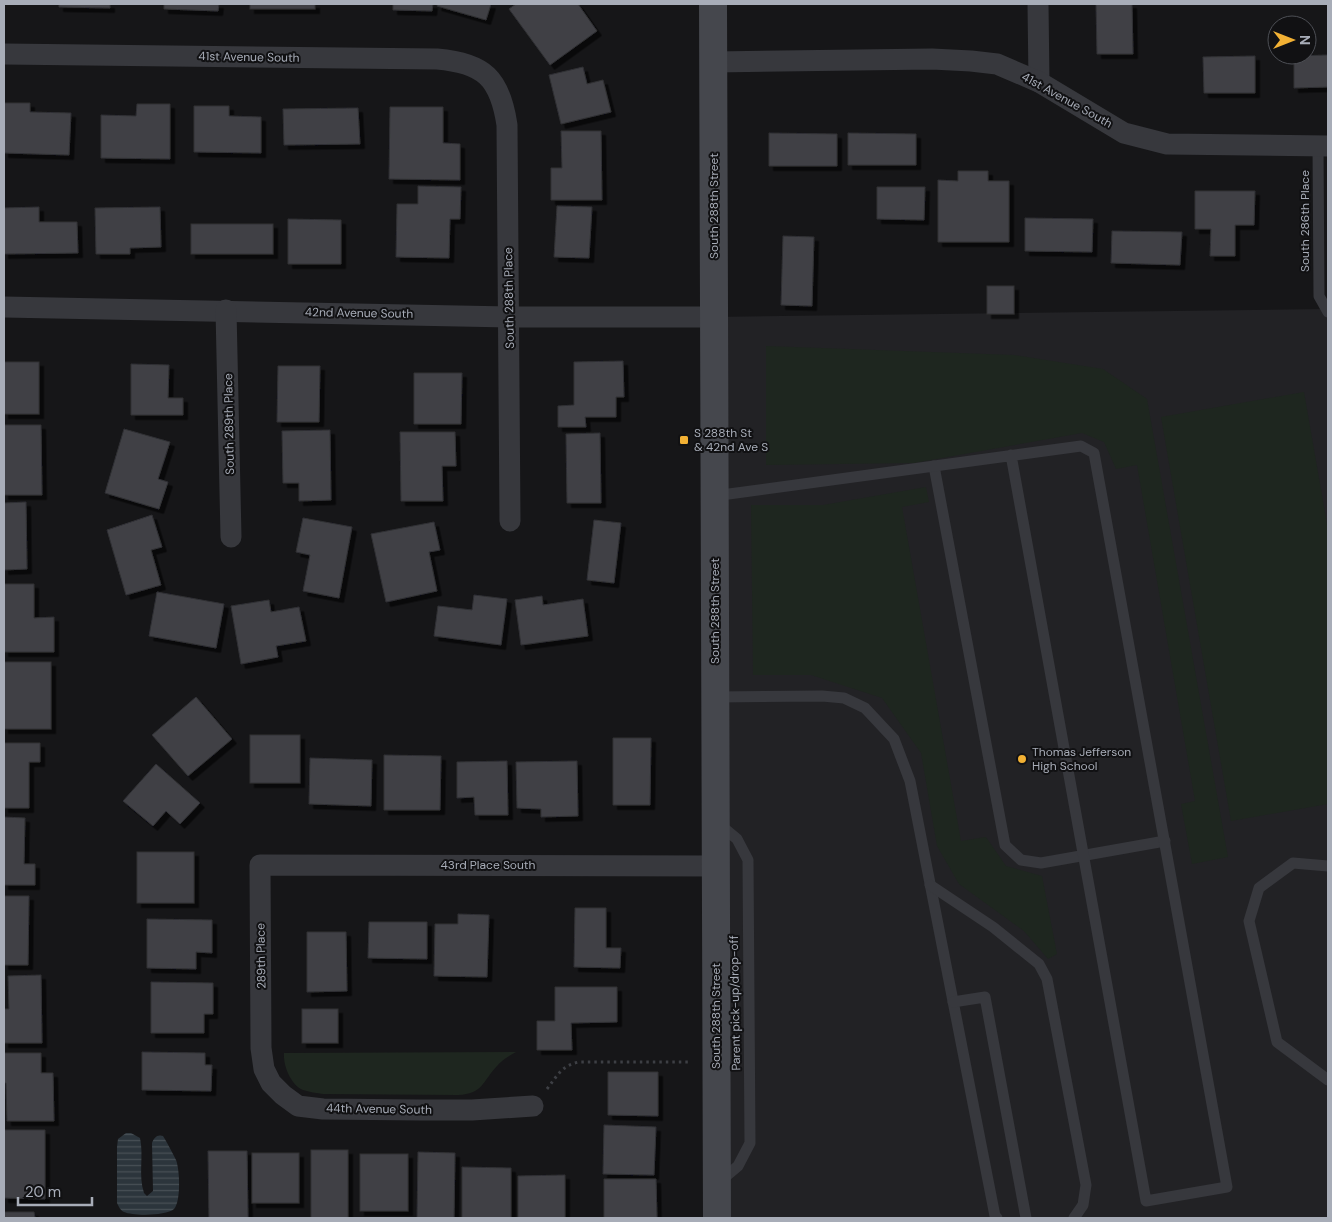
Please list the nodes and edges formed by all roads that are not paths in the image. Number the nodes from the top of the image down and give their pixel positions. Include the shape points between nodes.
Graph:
1 (713, 4) edge
2 (1038, 4) edge
3 (4, 54) edge
4 (714, 62) junction
5 (490, 78) joint
6 (1039, 82) junction
7 (1323, 146) edge
8 (4, 307) edge
9 (226, 310) junction
10 (1328, 312) edge
11 (510, 317) junction
12 (714, 317) junction
13 (1011, 455) junction
14 (934, 466) junction
15 (714, 496) junction
16 (510, 521) dead end
17 (231, 537) dead end
18 (715, 697) junction
19 (716, 821) junction
20 (1165, 841) junction
21 (1084, 855) junction
22 (260, 865) joint
23 (716, 866) junction
24 (1328, 866) edge
25 (930, 885) junction
26 (953, 1002) junction
27 (262, 1048) joint
28 (1328, 1080) edge
29 (533, 1106) road end
30 (717, 1184) junction
31 (717, 1218) edge
32 (997, 1218) edge
33 (1026, 1218) edge
34 (1074, 1218) edge

1 - 4 main road, South 288th Street
2 - 6 street
3 - 5 street, 41st Avenue South via 437,59 467,64
4 - 6 street, 41st Avenue South via 972,61 997,64
4 - 12 main road, South 288th Street
5 - 11 street, South 288th Place via 504,104 507,125
6 - 7 street, 41st Avenue South via 1124,133 1167,144
7 - 10 lane, South 286th Place via 1319,296
8 - 9 street, 42nd Avenue South
9 - 11 street, 42nd Avenue South
9 - 17 street, South 289th Place
11 - 12 street, 42nd Avenue South
11 - 16 street, South 288th Place
12 - 15 main road, South 288th Street
13 - 14 lane
13 - 20 lane via 1081,446 1094,453
13 - 21 lane
14 - 15 lane
14 - 21 lane via 1005,845 1021,860 1041,863
15 - 18 main road, South 288th Street
18 - 19 main road, South 288th Street
18 - 25 lane via 844,698 865,708 894,739 910,781
19 - 23 main road, South 288th Street
19 - 30 lane, Parent pick-up/drop-off via 737,839 748,860 750,1133 750,1143 738,1166
20 - 21 lane
20 - 21 lane via 1227,1187 1146,1201
22 - 23 street, 43rd Place South
22 - 27 street, 289th Place
23 - 30 main road, South 288th Street
24 - 28 lane via 1293,863 1260,888 1249,921 1277,1042
25 - 26 lane
25 - 34 lane via 993,927 1039,964 1047,979 1086,1185 1083,1205
26 - 32 lane
26 - 33 lane via 985,998
27 - 29 street, 44th Avenue South via 264,1069 271,1083 298,1106 420,1110
30 - 31 main road, South 288th Street

